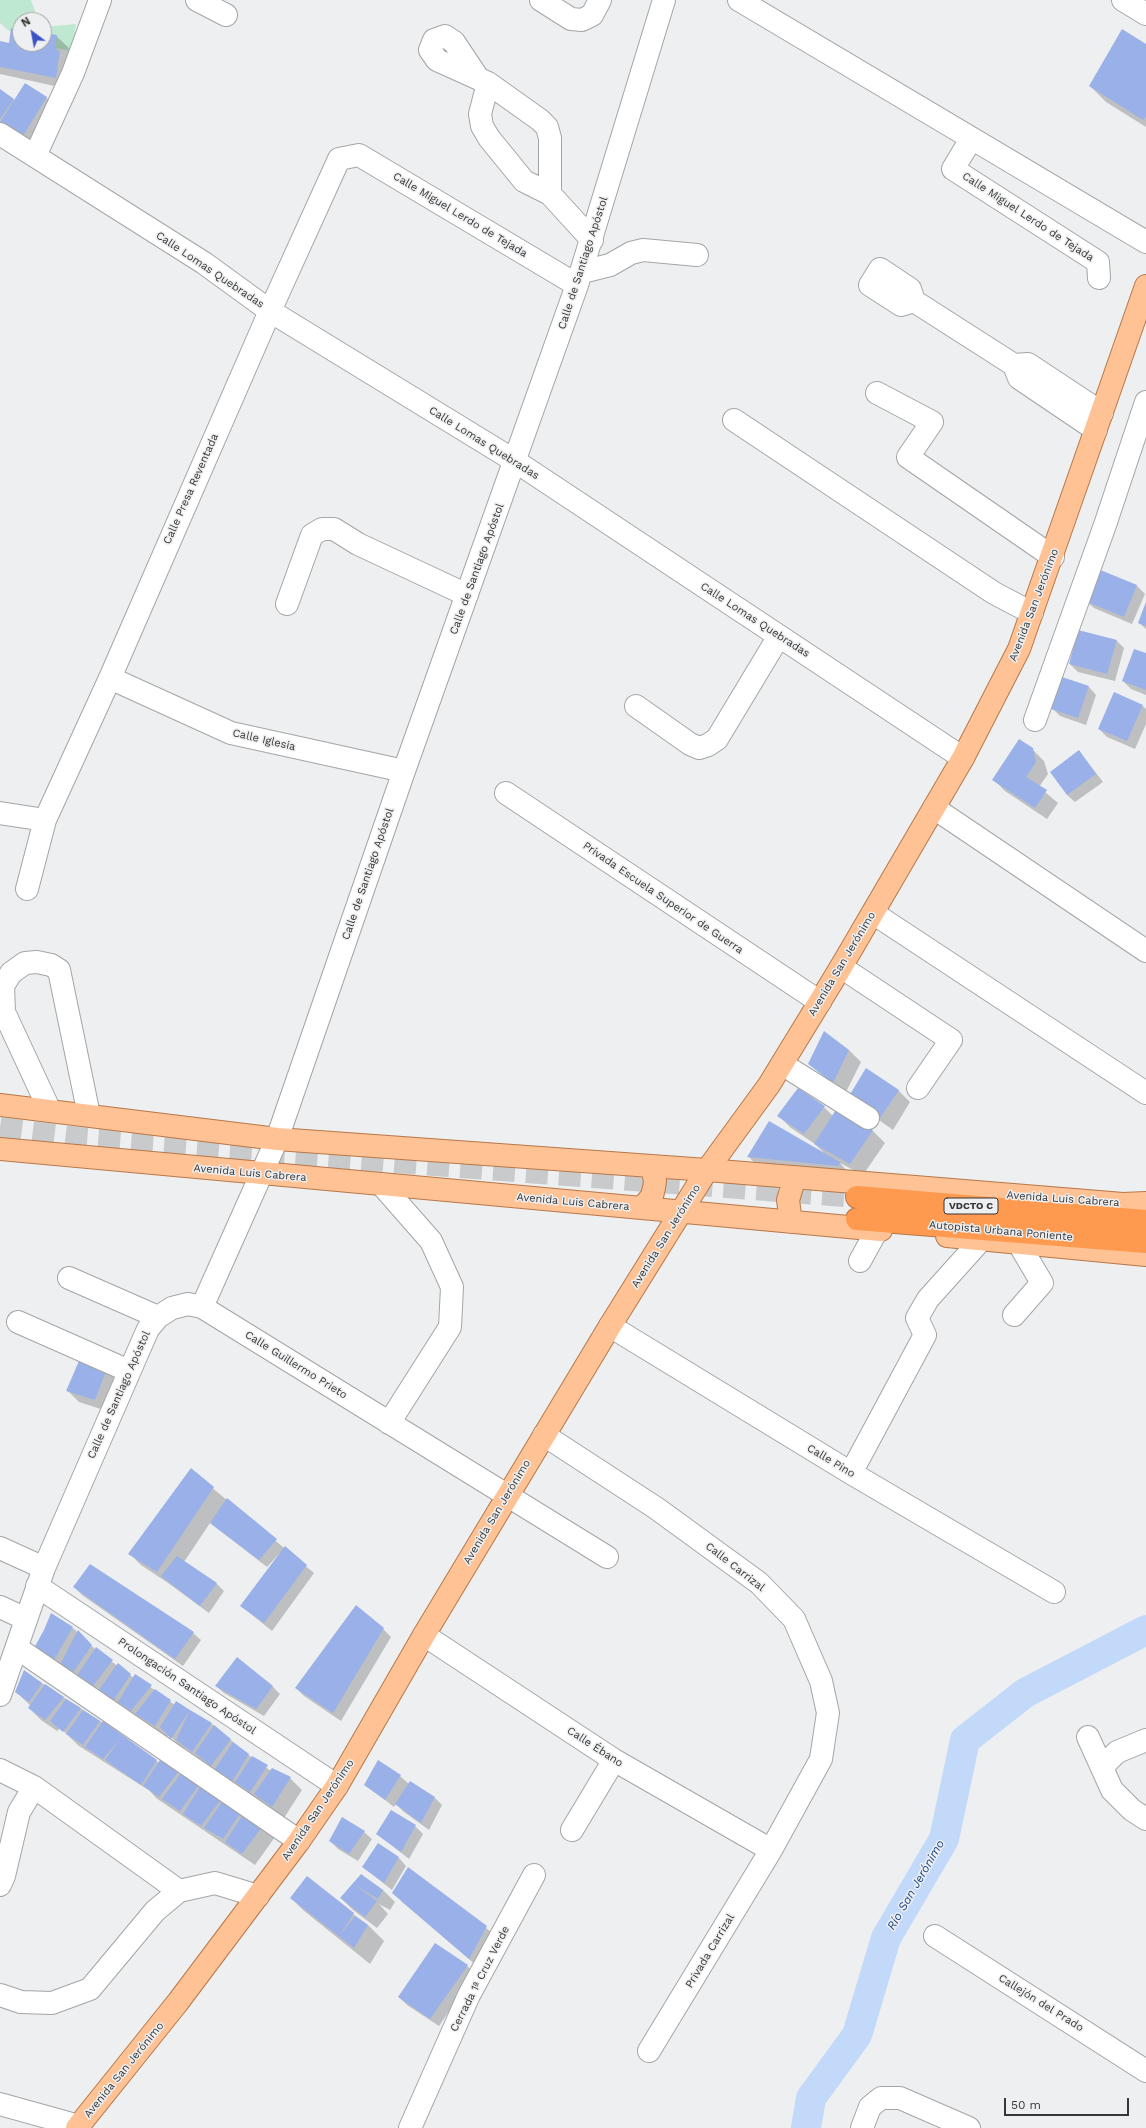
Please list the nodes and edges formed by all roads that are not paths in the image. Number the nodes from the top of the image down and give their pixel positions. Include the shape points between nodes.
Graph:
1 (100, 0) edge
2 (197, 0) edge
3 (541, 0) edge
4 (600, 0) edge
5 (664, 0) edge
6 (739, 0) edge
7 (1123, 0) edge
8 (1146, 14) edge
9 (226, 15) dead end
10 (0, 134) edge
11 (971, 139) junction
12 (34, 156) junction
13 (339, 159) joint
14 (550, 194) junction
15 (592, 240) junction
16 (1146, 242) edge
17 (697, 255) dead end
18 (1099, 278) dead end
19 (580, 279) junction
20 (1146, 286) edge
21 (914, 301) dead end
22 (270, 311) junction
23 (877, 393) dead end
24 (1146, 402) edge
25 (734, 420) dead end
26 (1099, 422) junction
27 (515, 461) junction
28 (1053, 557) junction
29 (468, 595) junction
30 (287, 604) dead end
31 (1032, 613) junction
32 (779, 636) junction
33 (110, 678) junction
34 (636, 706) dead end
35 (1035, 720) dead end
36 (963, 758) junction
37 (404, 771) junction
38 (506, 793) dead end
39 (934, 808) junction
40 (0, 813) edge
41 (45, 820) junction
42 (27, 889) dead end
43 (873, 913) junction
44 (1146, 951) edge
45 (841, 967) junction
46 (820, 1002) junction
47 (782, 1064) junction
48 (918, 1088) dead end
49 (1146, 1094) edge
50 (0, 1105) edge
51 (50, 1111) junction
52 (89, 1116) junction
53 (868, 1118) dead end
54 (277, 1139) junction
55 (0, 1148) edge
56 (652, 1166) junction
57 (707, 1170) junction
58 (260, 1174) junction
59 (795, 1177) junction
60 (381, 1184) junction
61 (856, 1197) tunnel mouth
62 (1146, 1203) edge
63 (642, 1208) junction
64 (680, 1212) junction
65 (857, 1219) tunnel mouth
66 (1146, 1221) edge
67 (791, 1222) junction
68 (877, 1230) junction
69 (981, 1240) junction
70 (1146, 1242) edge
71 (1019, 1244) junction
72 (1146, 1255) edge
73 (860, 1261) dead end
74 (69, 1278) dead end
75 (202, 1307) junction
76 (1014, 1316) dead end
77 (158, 1317) junction
78 (18, 1322) dead end
79 (610, 1326) junction
80 (129, 1371) junction
81 (389, 1423) junction
82 (544, 1435) junction
83 (851, 1473) junction
84 (507, 1495) junction
85 (0, 1548) edge
86 (607, 1557) dead end
87 (41, 1577) junction
88 (1054, 1592) dead end
89 (0, 1607) edge
90 (26, 1619) junction
91 (424, 1635) junction
92 (9, 1660) edge
93 (0, 1695) edge
94 (1088, 1737) dead end
95 (1146, 1740) edge
96 (614, 1760) junction
97 (1102, 1767) junction
98 (0, 1770) edge
99 (337, 1786) junction
100 (34, 1787) junction
101 (1139, 1814) edge
102 (572, 1830) dead end
103 (299, 1841) junction
104 (771, 1850) junction
105 (534, 1875) dead end
106 (0, 1885) edge
107 (180, 1891) junction
108 (258, 1896) junction
109 (935, 1936) dead end
110 (0, 1996) edge
111 (649, 2051) dead end
112 (1146, 2071) edge
113 (0, 2104) edge
114 (78, 2127) edge
115 (410, 2128) edge
116 (862, 2128) edge
117 (969, 2128) edge

1 - 12 street via 73,73
2 - 9 street
3 - 4 street via 571,19 582,20 592,15
5 - 15 street, Calle de Santiago Apóstol
6 - 11 street
7 - 8 street
10 - 12 street, Calle Lomas Quebradas
11 - 16 street
11 - 18 street, Calle Miguel Lerdo de Tejada via 953,169 1098,262
12 - 22 street, Calle Lomas Quebradas via 204,263
13 - 19 street, Calle Miguel Lerdo de Tejada via 359,155
13 - 22 street, Calle Presa Reventada
14 - 14 street via 524,181 482,126 480,114 483,80 547,127 550,138
14 - 15 street
15 - 19 street, Calle de Santiago Apóstol
17 - 19 street via 643,250
19 - 27 street, Calle de Santiago Apóstol
20 - 26 main road, Avenida San Jerónimo
21 - 26 street via 1014,365 1028,364
22 - 27 street, Calle Lomas Quebradas
22 - 33 street, Calle Presa Reventada
23 - 28 street via 932,422 908,457
24 - 35 street
25 - 31 street via 994,593
26 - 28 main road, Avenida San Jerónimo
27 - 29 street, Calle de Santiago Apóstol
27 - 32 street, Calle Lomas Quebradas
28 - 31 main road, Avenida San Jerónimo
29 - 30 street via 358,544 334,529 322,529 312,535
29 - 37 street, Calle de Santiago Apóstol
31 - 36 main road, Avenida San Jerónimo via 1019,649
32 - 34 street via 717,739 708,745 699,748 690,744
32 - 36 street, Calle Lomas Quebradas
33 - 37 street, Calle Iglesia via 231,733
33 - 41 street, Calle Presa Reventada
36 - 39 main road, Avenida San Jerónimo
37 - 54 street, Calle de Santiago Apóstol
38 - 46 street, Privada Escuela Superior de Guerra
39 - 43 main road, Avenida San Jerónimo
39 - 44 street
40 - 41 street
41 - 42 street, Calle Presa Reventada
43 - 45 main road, Avenida San Jerónimo
43 - 49 street
45 - 46 main road, Avenida San Jerónimo
45 - 48 street via 951,1040
46 - 47 main road, Avenida San Jerónimo
47 - 53 street
47 - 57 main road, Avenida San Jerónimo
50 - 51 main road, Avenida Luis Cabrera
51 - 52 main road, Avenida Luis Cabrera
51 - 52 street via 4,1012 3,986 11,973 25,963 51,964 59,970
52 - 54 main road, Avenida Luis Cabrera
54 - 56 main road, Avenida Luis Cabrera
54 - 58 street, Calle de Santiago Apóstol
55 - 58 main road, Avenida Luis Cabrera
56 - 57 main road, Avenida Luis Cabrera
56 - 63 main road via 654,1188 652,1196
57 - 59 main road, Avenida Luis Cabrera
57 - 64 main road, Avenida San Jerónimo
58 - 60 main road, Avenida Luis Cabrera
58 - 75 street, Calle de Santiago Apóstol
59 - 62 main road, Avenida Luis Cabrera via 1123,1204
59 - 67 main road via 788,1200
60 - 63 main road, Avenida Luis Cabrera
60 - 81 street via 431,1241 452,1287 450,1327
61 - 66 highway, Autopista Urbana Poniente / VDCTO C
63 - 64 main road, Avenida Luis Cabrera
64 - 67 main road, Avenida Luis Cabrera
64 - 79 main road, Avenida San Jerónimo
65 - 70 highway, Autopista Urbana Poniente / VDCTO C
67 - 68 main road, Avenida Luis Cabrera
68 - 69 main road, Avenida Luis Cabrera
68 - 73 street
69 - 71 main road, Avenida Luis Cabrera
69 - 83 street via 928,1299 917,1318 925,1335
71 - 72 main road, Avenida Luis Cabrera
71 - 76 street via 1042,1283
74 - 77 street
75 - 77 street, Calle de Santiago Apóstol via 188,1304 172,1308
75 - 81 street, Calle Guillermo Prieto
77 - 80 street, Calle de Santiago Apóstol via 148,1329
78 - 80 street
79 - 82 main road, Avenida San Jerónimo
79 - 83 street, Calle Pino
80 - 87 street, Calle de Santiago Apóstol
81 - 84 street, Calle Guillermo Prieto
82 - 84 main road, Avenida San Jerónimo
82 - 104 street, Calle Carrizal via 656,1508 759,1583 794,1619 821,1681 828,1713 821,1759
83 - 88 street, Calle Pino
84 - 86 street, Calle Guillermo Prieto
84 - 91 main road, Avenida San Jerónimo
85 - 87 street, Prolongación Santiago Apóstol
87 - 90 street, Calle de Santiago Apóstol
87 - 99 street, Prolongación Santiago Apóstol
89 - 90 street
90 - 92 street, Calle de Santiago Apóstol
91 - 96 street, Calle Ébano
91 - 99 main road, Avenida San Jerónimo
92 - 93 street, Calle de Santiago Apóstol
92 - 103 street
94 - 97 street
95 - 97 street via 1117,1752
96 - 102 street
96 - 104 street, Calle Ébano
97 - 101 street via 1112,1790
98 - 100 street
99 - 103 main road, Avenida San Jerónimo
100 - 106 street via 19,1812
100 - 107 street
103 - 108 main road, Avenida San Jerónimo
104 - 111 street, Privada Carrizal
105 - 115 street, Cerrada 1ª Cruz Verde via 469,1995
107 - 108 street via 215,1883
107 - 110 street via 154,1911 90,1990 52,2003 21,2002
108 - 114 main road, Avenida San Jerónimo via 178,2002
109 - 112 street, Callejón del Prado
113 - 114 street
116 - 117 street via 870,2107 881,2098 900,2098

